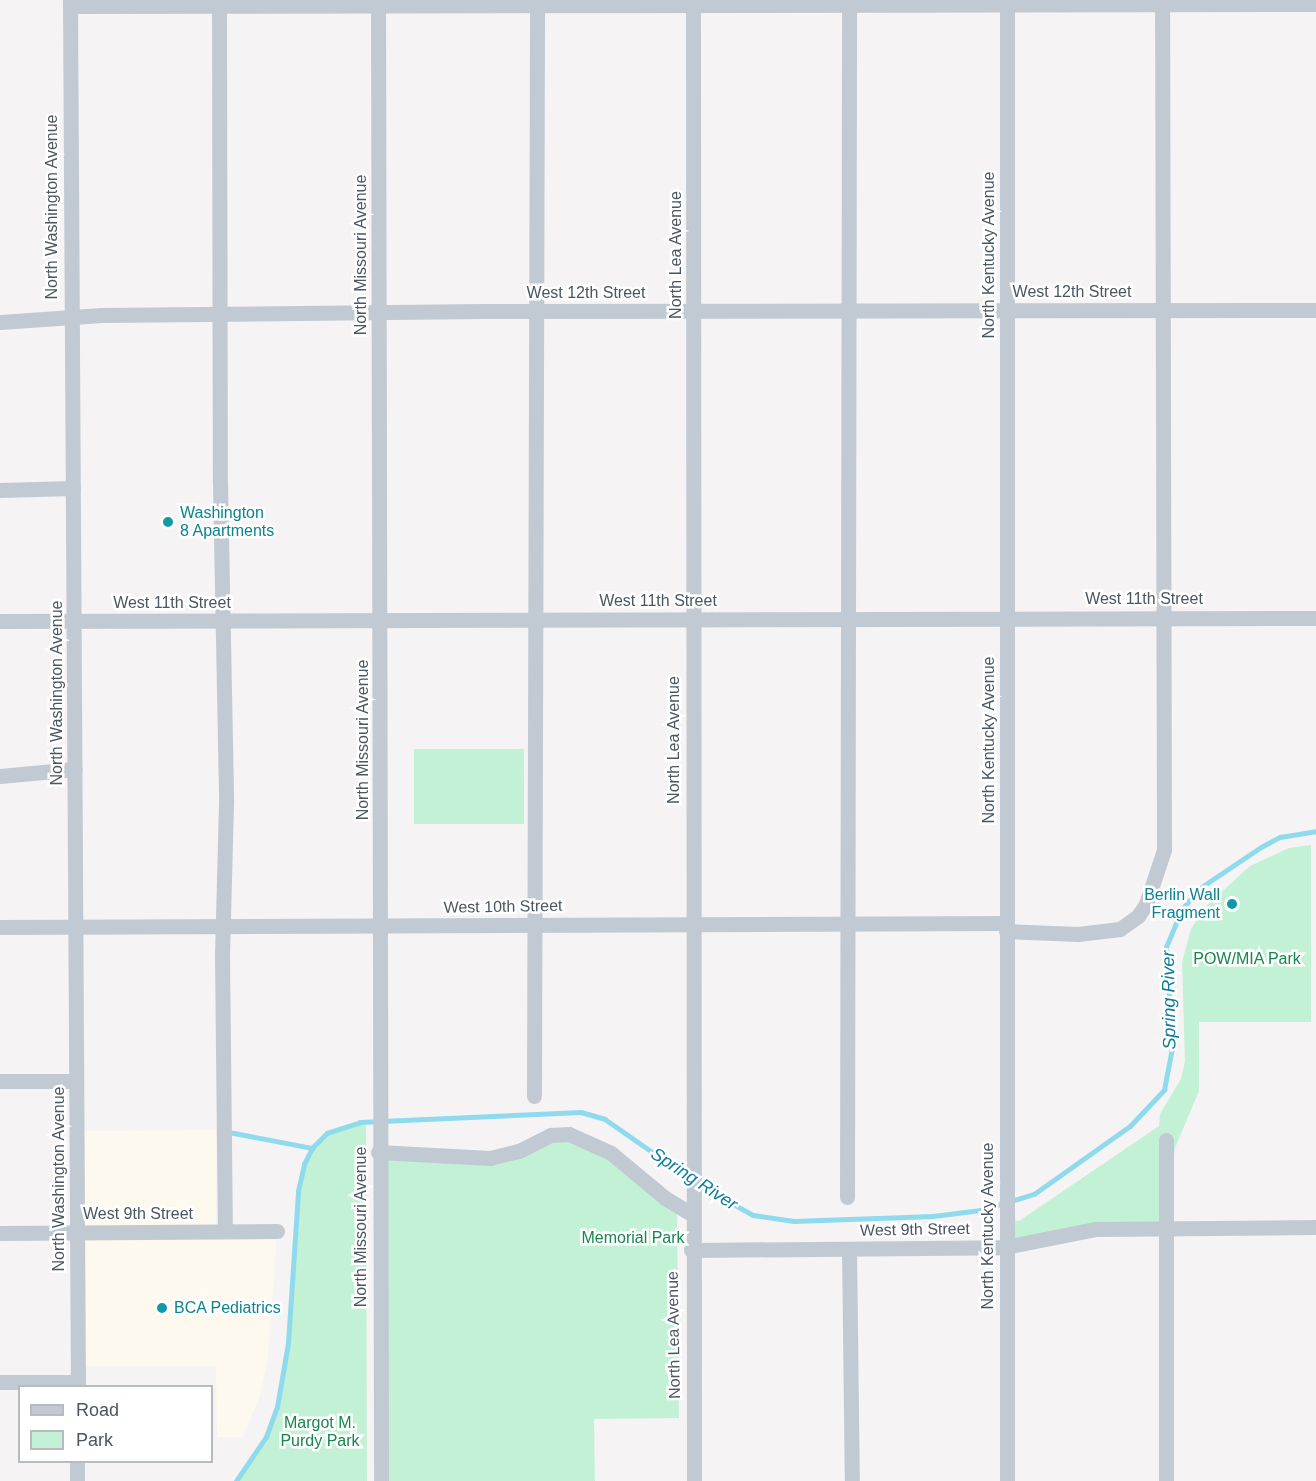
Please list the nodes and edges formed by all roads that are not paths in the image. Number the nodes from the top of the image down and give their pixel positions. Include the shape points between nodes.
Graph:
1 (693, 2) edge
2 (849, 2) edge
3 (1007, 2) edge
4 (1162, 2) edge
5 (70, 3) edge
6 (219, 3) edge
7 (378, 3) edge
8 (537, 3) edge
9 (1316, 3) edge
10 (1007, 310) junction
11 (1163, 310) junction
12 (1316, 310) edge
13 (537, 311) junction
14 (694, 311) junction
15 (850, 311) junction
16 (380, 312) junction
17 (222, 314) junction
18 (70, 319) junction
19 (0, 322) edge
20 (73, 488) junction
21 (0, 490) edge
22 (1165, 616) junction
23 (850, 618) junction
24 (1007, 618) junction
25 (1316, 618) edge
26 (693, 619) junction
27 (381, 620) junction
28 (535, 620) junction
29 (0, 621) edge
30 (76, 621) junction
31 (225, 621) junction
32 (75, 769) junction
33 (0, 776) edge
34 (692, 923) junction
35 (848, 923) junction
36 (534, 924) junction
37 (75, 926) junction
38 (223, 926) junction
39 (381, 926) junction
40 (0, 927) edge
41 (1006, 927) junction
42 (0, 1081) edge
43 (76, 1081) junction
44 (534, 1096) dead end
45 (1166, 1140) dead end
46 (378, 1152) junction
47 (848, 1197) dead end
48 (693, 1209) junction
49 (1316, 1227) edge
50 (1166, 1228) junction
51 (225, 1231) junction
52 (277, 1231) dead end
53 (78, 1232) junction
54 (0, 1233) edge
55 (1005, 1247) junction
56 (849, 1249) junction
57 (692, 1250) junction
58 (0, 1382) edge
59 (78, 1384) edge
60 (77, 1463) edge
61 (77, 1481) edge
62 (381, 1481) edge
63 (694, 1481) edge
64 (852, 1481) edge
65 (1007, 1481) edge
66 (1166, 1481) edge

1 - 2 street
1 - 8 street
1 - 14 street, North Lea Avenue
2 - 3 street
2 - 15 street
3 - 4 street
3 - 10 street, North Kentucky Avenue
4 - 9 street
4 - 11 street, West 10th Street
5 - 6 street
5 - 18 street, North Washington Avenue
6 - 7 street
6 - 17 street
7 - 8 street
7 - 16 street, North Missouri Avenue
8 - 13 street
10 - 11 street, West 12th Street
10 - 15 street, West 12th Street
10 - 24 street, North Kentucky Avenue
11 - 12 street, West 12th Street
11 - 22 street, West 10th Street
13 - 14 street, West 12th Street
13 - 16 street, West 12th Street
13 - 28 street
14 - 15 street, West 12th Street
14 - 26 street, North Lea Avenue
15 - 23 street
16 - 17 street, West 12th Street
16 - 27 street, North Missouri Avenue
17 - 18 street, West 12th Street
17 - 31 street via 220,482
18 - 19 street, West 12th Street
18 - 20 street, North Washington Avenue
20 - 21 street
20 - 30 street, North Washington Avenue
22 - 24 street, West 11th Street
22 - 25 street, West 11th Street
22 - 41 street, West 10th Street via 1165,837 1159,870 1146,904 1134,920 1110,932
23 - 24 street, West 11th Street
23 - 26 street, West 11th Street
23 - 35 street
24 - 41 street, North Kentucky Avenue
26 - 28 street, West 11th Street
26 - 34 street, North Lea Avenue
27 - 28 street, West 11th Street
27 - 31 street, West 11th Street
27 - 39 street, North Missouri Avenue
28 - 36 street
29 - 30 street, West 11th Street
30 - 31 street, West 11th Street
30 - 32 street, North Washington Avenue
31 - 38 street
32 - 33 street
32 - 37 street, North Washington Avenue
34 - 35 street, West 10th Street
34 - 36 street, West 10th Street
34 - 48 street, North Lea Avenue
35 - 41 street, West 10th Street
35 - 47 street
36 - 39 street, West 10th Street
36 - 44 street
37 - 38 street, West 10th Street
37 - 40 street, West 10th Street
37 - 43 street, North Washington Avenue
38 - 39 street, West 10th Street
38 - 51 street
39 - 46 street, North Missouri Avenue
41 - 55 street, North Kentucky Avenue
42 - 43 street
43 - 53 street, North Washington Avenue
45 - 50 street
46 - 48 street via 490,1158 519,1151 551,1136 569,1134 611,1153 665,1198
46 - 62 street, North Missouri Avenue
48 - 57 street, North Lea Avenue
49 - 50 street, West 9th Street
50 - 55 street, West 9th Street via 1096,1229
50 - 66 street
51 - 52 street, West 9th Street
51 - 53 street, West 9th Street
53 - 54 street, West 9th Street
53 - 59 street, North Washington Avenue
55 - 56 street, West 9th Street
55 - 65 street, North Kentucky Avenue
56 - 57 street, West 9th Street
56 - 64 street
57 - 63 street, North Lea Avenue
58 - 59 street
60 - 61 street

